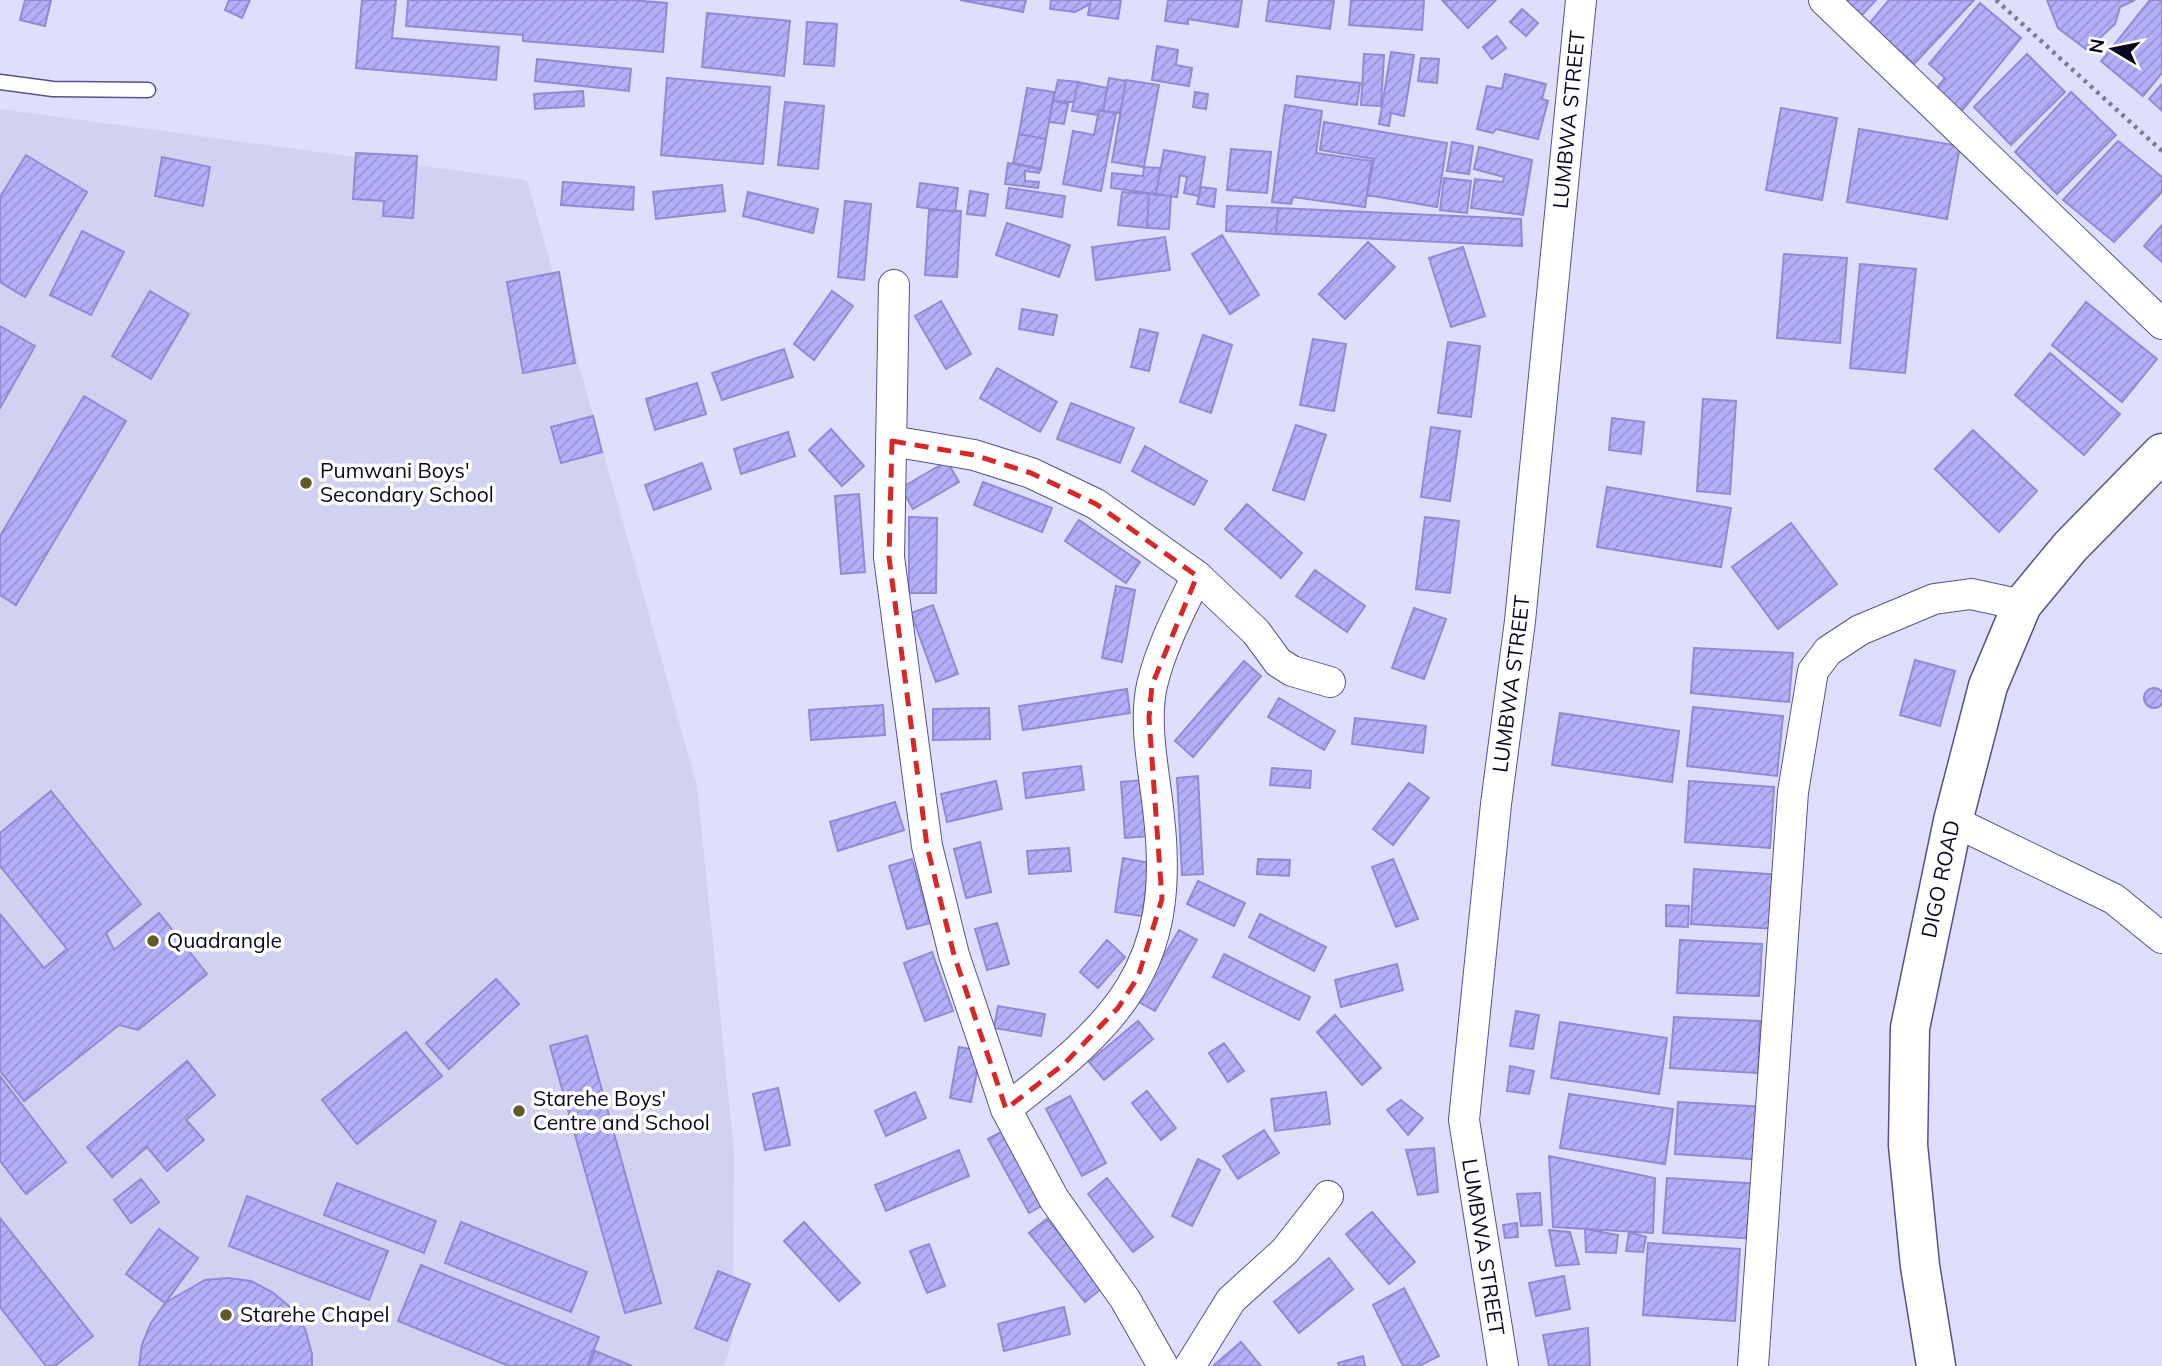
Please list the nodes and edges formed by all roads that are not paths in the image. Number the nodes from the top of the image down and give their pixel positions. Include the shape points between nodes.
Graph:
1 (1581, 0) edge
2 (1824, 0) edge
3 (0, 82) edge
4 (148, 90) dead end
5 (894, 285) dead end
6 (2162, 324) edge
7 (892, 441) junction
8 (2162, 453) edge
9 (1197, 576) junction
10 (2022, 605) junction
11 (1329, 682) dead end
12 (1953, 821) junction
13 (2162, 938) edge
14 (1006, 1109) junction
15 (1328, 1196) dead end
16 (1163, 1366) edge
17 (1190, 1366) edge
18 (1503, 1366) edge
19 (1753, 1366) edge
20 (1936, 1366) edge

1 - 18 street, LUMBWA STREET via 1520,621 1464,1120
2 - 6 street
3 - 4 lane via 53,89
5 - 7 street
7 - 9 street via 974,455 1031,473 1096,504
7 - 14 street via 888,558 927,846 954,956
8 - 10 main road, DIGO ROAD via 2070,547
9 - 11 street via 1256,632 1278,662
9 - 14 street via 1168,636 1152,685 1149,718 1163,854 1162,900 1154,933 1138,977 1118,1009 1064,1064
10 - 12 main road, DIGO ROAD via 1988,687
10 - 19 street via 1971,594 1934,598 1860,630 1828,651 1813,671 1793,792
12 - 13 street via 2114,899
12 - 20 main road, DIGO ROAD via 1910,1028 1908,1145
14 - 16 street via 1054,1199 1125,1299
15 - 17 street via 1285,1251 1231,1300

